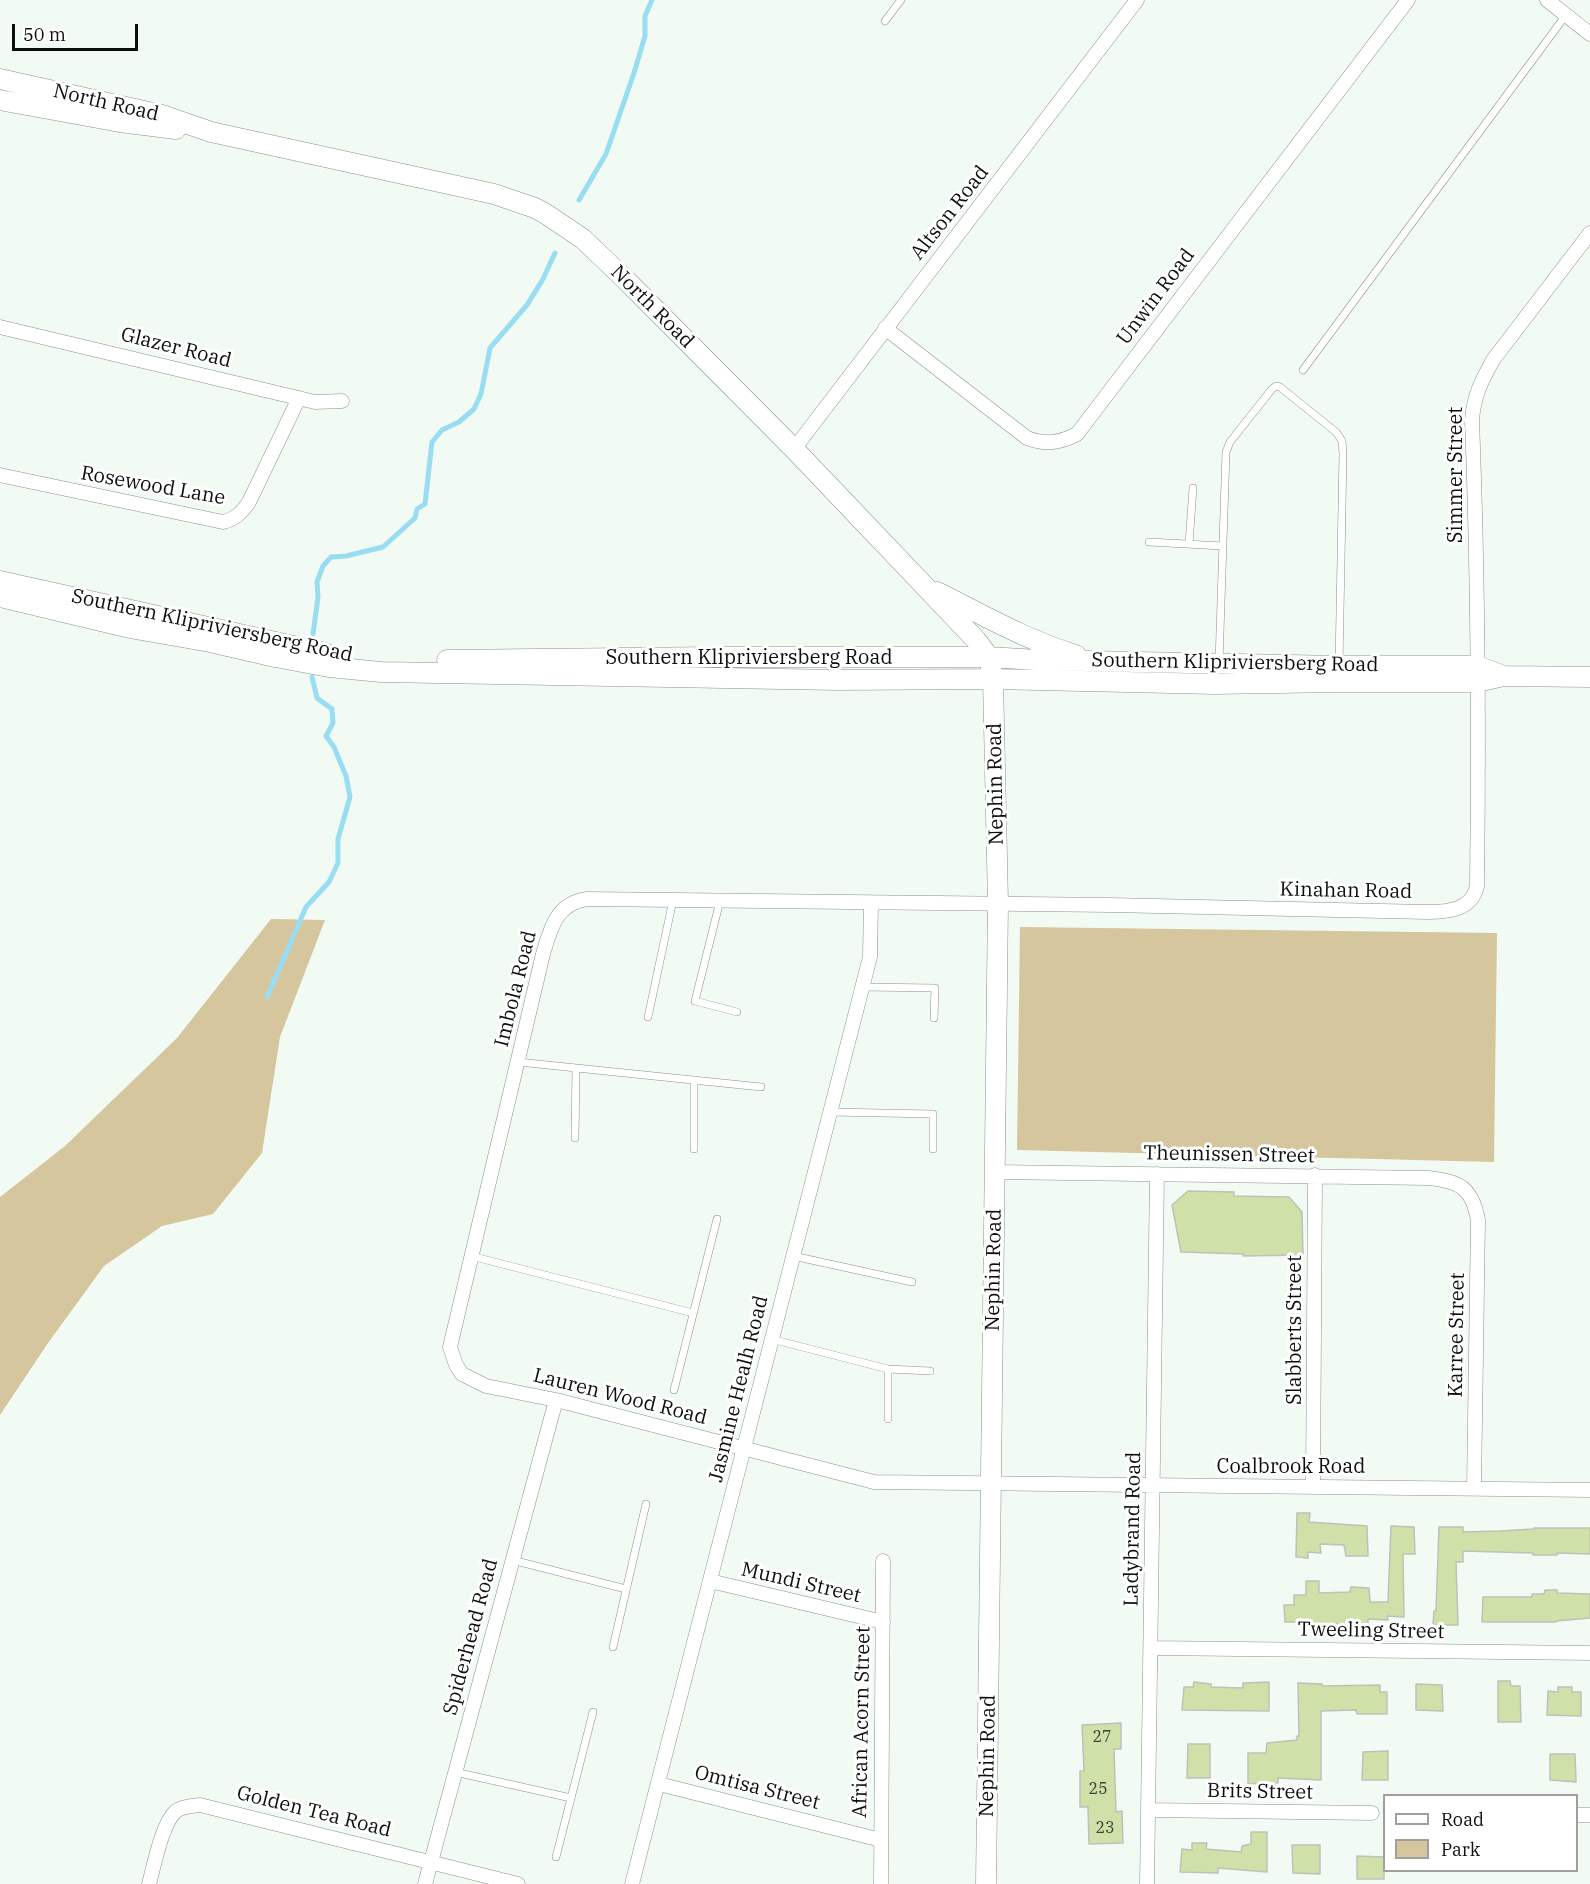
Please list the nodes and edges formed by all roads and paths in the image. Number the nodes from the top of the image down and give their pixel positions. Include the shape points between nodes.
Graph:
1 (901, 0) edge
2 (1137, 0) edge
3 (1408, 0) edge
4 (1546, 0) edge
5 (1566, 15) junction
6 (885, 21) dead end
7 (1590, 34) edge
8 (0, 79) edge
9 (0, 100) edge
10 (211, 132) junction
11 (1590, 233) edge
12 (0, 327) edge
13 (885, 328) junction
14 (1303, 370) dead end
15 (299, 398) junction
16 (342, 401) dead end
17 (794, 449) junction
18 (0, 475) edge
19 (1193, 488) dead end
20 (1149, 542) dead end
21 (1189, 544) junction
22 (1223, 546) junction
23 (0, 581) edge
24 (927, 586) junction
25 (0, 597) edge
26 (714, 657) junction
27 (989, 657) junction
28 (1107, 661) junction
29 (1219, 663) junction
30 (1339, 674) junction
31 (1477, 674) junction
32 (713, 677) junction
33 (1590, 677) edge
34 (993, 679) junction
35 (673, 900) junction
36 (720, 901) junction
37 (871, 903) junction
38 (998, 903) junction
39 (862, 987) junction
40 (737, 1011) dead end
41 (648, 1017) dead end
42 (934, 1018) dead end
43 (518, 1062) junction
44 (576, 1068) junction
45 (694, 1080) junction
46 (761, 1087) dead end
47 (830, 1112) junction
48 (575, 1138) dead end
49 (694, 1149) dead end
50 (933, 1149) dead end
51 (994, 1172) junction
52 (1156, 1174) junction
53 (1315, 1175) junction
54 (1462, 1186) joint
55 (717, 1219) dead end
56 (471, 1256) junction
57 (793, 1256) junction
58 (912, 1282) dead end
59 (693, 1313) junction
60 (771, 1339) junction
61 (888, 1368) junction
62 (930, 1371) dead end
63 (486, 1386) joint
64 (674, 1390) dead end
65 (556, 1400) junction
66 (888, 1419) dead end
67 (743, 1448) junction
68 (991, 1483) junction
69 (1153, 1486) junction
70 (1313, 1486) junction
71 (1474, 1488) junction
72 (1590, 1490) edge
73 (646, 1504) dead end
74 (512, 1560) junction
75 (883, 1561) dead end
76 (710, 1581) junction
77 (626, 1589) junction
78 (883, 1622) junction
79 (613, 1647) dead end
80 (1151, 1648) junction
81 (1590, 1653) edge
82 (593, 1712) dead end
83 (455, 1772) junction
84 (659, 1784) junction
85 (571, 1798) junction
86 (1148, 1810) junction
87 (1372, 1813) dead end
88 (881, 1840) junction
89 (556, 1857) dead end
90 (431, 1862) junction
91 (149, 1884) edge
92 (425, 1884) edge
93 (518, 1884) edge
94 (632, 1884) edge
95 (882, 1884) edge
96 (986, 1884) edge
97 (1147, 1884) edge

1 - 6 lane
2 - 13 street, Altson Road
3 - 13 street, Unwin Road via 1077,434 1052,443 1027,438
4 - 5 street
5 - 7 street
5 - 14 lane
8 - 10 main road, North Road via 162,115
9 - 10 main road, North Road via 120,122
10 - 17 main road, North Road via 494,194 535,208 583,239
11 - 31 street, Simmer Street via 1493,360 1474,401
12 - 15 street, Glazer Road
13 - 17 street, Altson Road
15 - 16 street, Glazer Road
15 - 18 street, Rosewood Lane via 249,502 228,521
17 - 24 main road, North Road
19 - 21 lane
20 - 21 lane
21 - 22 lane
22 - 29 lane
22 - 30 lane via 1226,452 1272,388 1280,387 1342,441
23 - 26 main road, Southern Klipriviersberg Road via 355,657
24 - 27 main road, North Road
24 - 28 main road via 1032,640
25 - 32 main road, Southern Klipriviersberg Road via 329,667 381,672
26 - 27 main road, Southern Klipriviersberg Road
26 - 32 main road
27 - 28 main road, Southern Klipriviersberg Road
27 - 34 main road, Nephin Road
28 - 29 main road, Southern Klipriviersberg Road
29 - 30 main road, Southern Klipriviersberg Road
30 - 31 main road, Southern Klipriviersberg Road
30 - 34 main road, Southern Klipriviersberg Road via 1215,684
31 - 33 main road, Southern Klipriviersberg Road
31 - 38 street, Kinahan Road via 1477,886 1471,900 1457,909 1427,912
32 - 34 main road, Southern Klipriviersberg Road
34 - 38 main road, Nephin Road
35 - 36 street, Imbola Road
35 - 41 lane
35 - 43 street, Imbola Road via 582,900 560,914 552,925 543,954
36 - 37 street, Imbola Road
36 - 40 lane via 695,1001
37 - 38 street, Imbola Road
37 - 39 street, Jasmine Healh Road via 870,957
38 - 51 main road, Nephin Road
39 - 42 lane via 934,988
39 - 47 street, Jasmine Healh Road
43 - 44 lane
43 - 56 street, Imbola Road
44 - 45 lane
44 - 48 lane
45 - 46 lane
45 - 49 lane
47 - 50 lane via 933,1114
47 - 57 street, Jasmine Healh Road
51 - 52 street, Theunissen Street
51 - 68 main road, Nephin Road
52 - 53 street, Theunissen Street
52 - 69 street, Ladybrand Road
53 - 54 street, Theunissen Street via 1428,1178
53 - 70 street, Slabberts Street
54 - 71 street, Karree Street via 1473,1201 1478,1220
55 - 59 lane
56 - 59 lane
56 - 63 street, Imbola Road via 450,1347 462,1374
57 - 58 lane
57 - 60 street, Jasmine Healh Road
59 - 64 lane
60 - 61 lane
60 - 67 street, Jasmine Healh Road
61 - 62 lane
61 - 66 lane
63 - 65 street, Lauren Wood Road
65 - 67 street, Lauren Wood Road
65 - 74 street, Spiderhead Road
67 - 68 street, Lauren Wood Road via 874,1482
67 - 76 street, Jasmine Healh Road
68 - 69 street, Coalbrook Road
68 - 96 main road, Nephin Road
69 - 70 street, Coalbrook Road
69 - 80 street, Ladybrand Road
70 - 71 street, Coalbrook Road
71 - 72 street, Coalbrook Road
73 - 77 lane
74 - 77 lane
74 - 83 street, Spiderhead Road
75 - 78 street, African Acorn Street
76 - 78 street, Mundi Street
76 - 84 street, Jasmine Healh Road
77 - 79 lane
78 - 88 street, African Acorn Street
80 - 81 street, Tweeling Street
80 - 86 street, Ladybrand Road
82 - 85 lane
83 - 85 lane
83 - 90 street, Spiderhead Road
84 - 88 street, Omtisa Street
84 - 94 street, Jasmine Healh Road
85 - 89 lane
86 - 87 street, Brits Street
86 - 97 street, Ladybrand Road
88 - 95 street, African Acorn Street
90 - 91 street, Golden Tea Road via 200,1805 176,1811 160,1841
90 - 92 street, Spiderhead Road
90 - 93 street, Golden Tea Road

